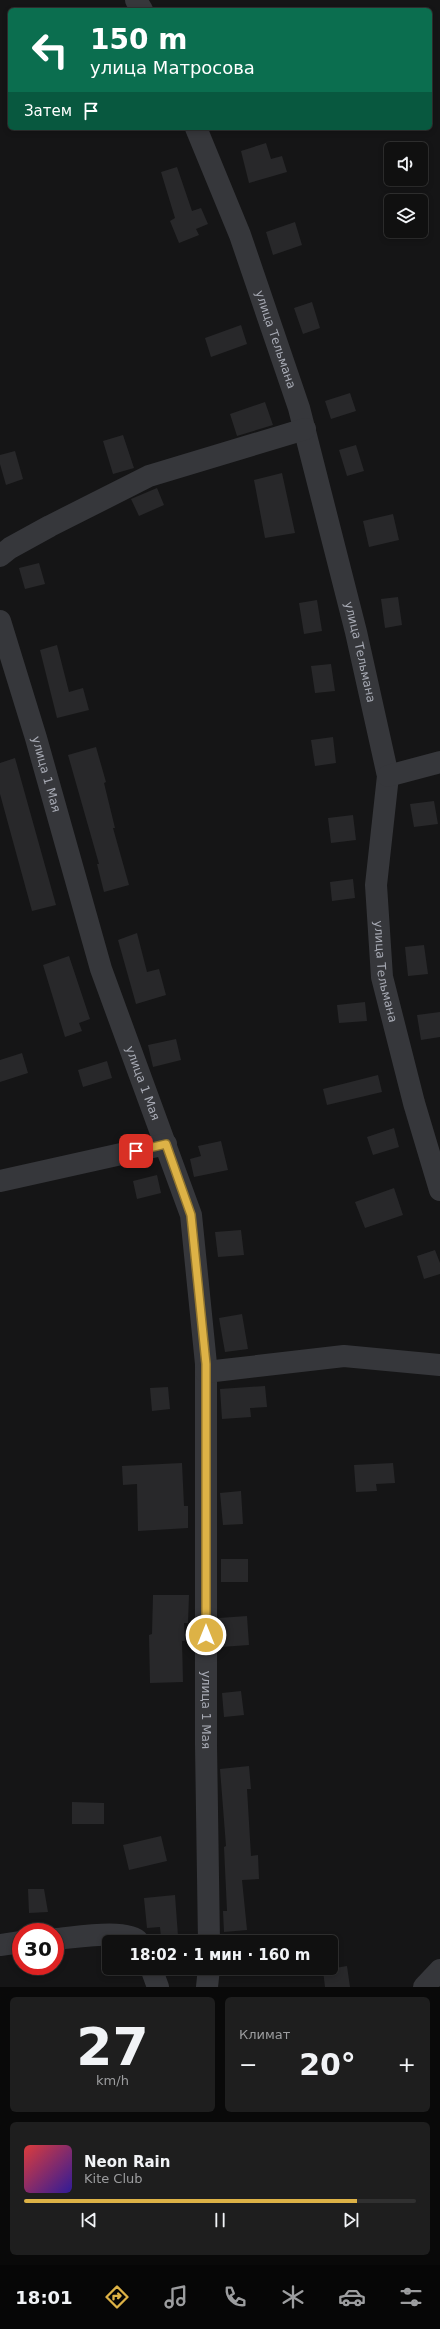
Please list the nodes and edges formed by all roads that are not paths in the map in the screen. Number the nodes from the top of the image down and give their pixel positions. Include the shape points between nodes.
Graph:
1 (197, 130) edge
2 (305, 429) junction
3 (0, 556) edge
4 (0, 621) edge
5 (440, 762) edge
6 (388, 776) junction
7 (166, 1144) junction
8 (0, 1181) edge
9 (440, 1190) edge
10 (440, 1365) edge
11 (206, 1372) junction
12 (208, 1935) edge
13 (102, 1936) edge
14 (64, 1938) edge
15 (12, 1943) edge
16 (0, 1945) edge
17 (440, 1970) edge
18 (154, 1975) edge
19 (208, 1975) edge
20 (158, 1987) edge
21 (207, 1987) edge
22 (424, 1987) edge

1 - 2 street, улица Тельмана via 240,235
2 - 3 street via 149,476 50,526
2 - 6 street, улица Тельмана via 356,632
4 - 7 street, улица 1 Мая via 101,969
5 - 6 street
6 - 9 street, улица Тельмана via 376,885 382,977 414,1103
7 - 8 street
7 - 11 street, улица 1 Мая via 191,1215
10 - 11 street via 344,1356
11 - 12 street, улица 1 Мая
13 - 14 street
15 - 16 street
17 - 22 street
18 - 20 street
19 - 21 street

